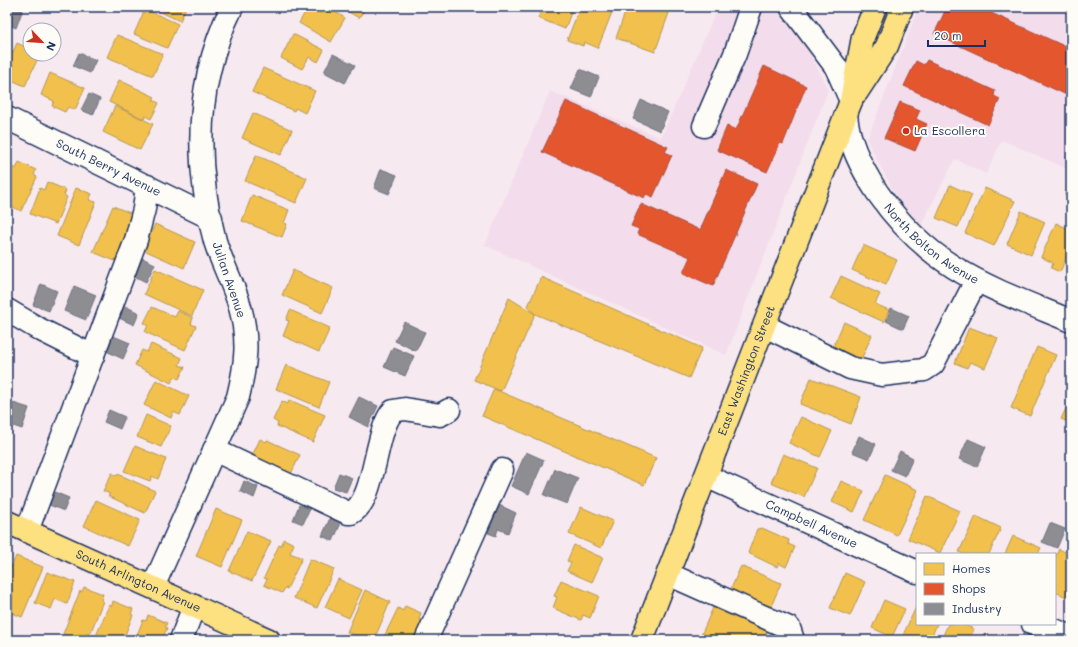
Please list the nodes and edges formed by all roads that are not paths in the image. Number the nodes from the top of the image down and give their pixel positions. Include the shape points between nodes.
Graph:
1 (232, 7) edge
2 (751, 7) edge
3 (791, 7) edge
4 (875, 7) edge
5 (902, 7) edge
6 (849, 108) junction
7 (7, 118) edge
8 (704, 126) dead end
9 (147, 186) junction
10 (211, 218) junction
11 (976, 281) junction
12 (7, 310) edge
13 (1071, 320) edge
14 (765, 326) junction
15 (93, 356) junction
16 (449, 410) dead end
17 (214, 450) junction
18 (502, 470) dead end
19 (706, 476) junction
20 (7, 522) edge
21 (27, 531) junction
22 (916, 572) edge
23 (668, 574) junction
24 (152, 587) junction
25 (194, 606) junction
26 (1037, 630) edge
27 (1071, 637) edge
28 (181, 640) edge
29 (269, 640) edge
30 (426, 640) edge
31 (642, 640) edge
32 (793, 640) edge

1 - 10 street, Julian Avenue via 218,38 206,81 201,116 202,172
2 - 8 street via 735,54
3 - 6 street, North Bolton Avenue via 836,67
4 - 6 main road, East Washington Street via 863,37
5 - 6 main road, East Washington Street via 887,46
6 - 11 street, North Bolton Avenue via 850,135 859,161 872,185 893,214 912,235 939,258
6 - 14 main road, East Washington Street
7 - 9 street, South Berry Avenue
9 - 10 street, South Berry Avenue
9 - 15 street via 136,240
10 - 17 street, Julian Avenue via 219,254 240,306 246,333 246,351 238,396
11 - 13 street, North Bolton Avenue
11 - 14 street via 933,364 924,370 882,374 850,368
12 - 15 street via 39,330
14 - 19 main road, East Washington Street
15 - 21 street
16 - 17 street via 440,415 405,409 393,411 386,422 367,489 360,505 351,513
17 - 24 street, Julian Avenue
18 - 30 street
19 - 22 street, Campbell Avenue
19 - 23 main road, East Washington Street
20 - 21 main road, South Arlington Avenue
21 - 24 main road, South Arlington Avenue
23 - 31 main road, East Washington Street
23 - 32 street via 789,628
24 - 25 main road, South Arlington Avenue
25 - 28 street
25 - 29 main road, South Arlington Avenue
26 - 27 street

